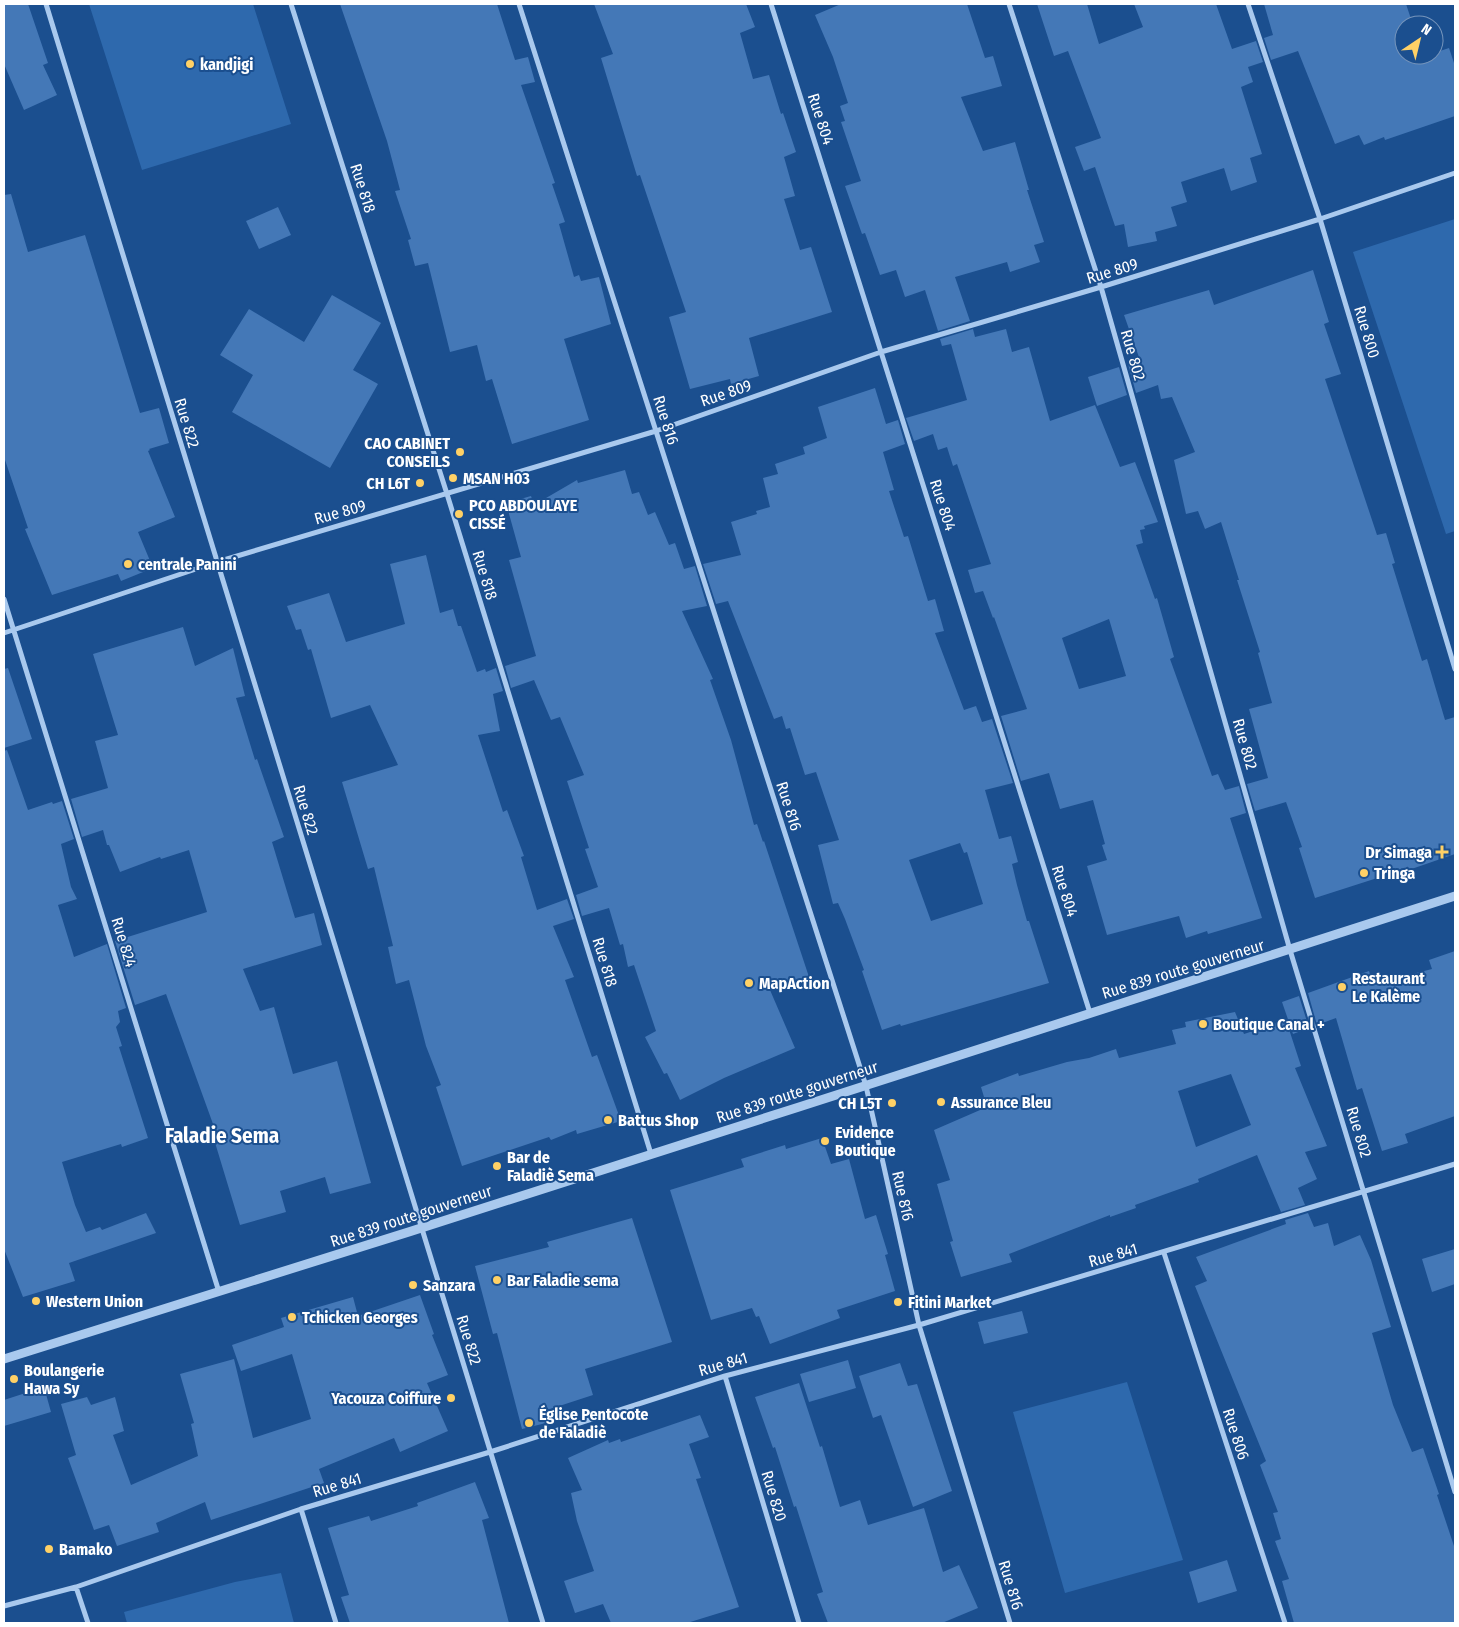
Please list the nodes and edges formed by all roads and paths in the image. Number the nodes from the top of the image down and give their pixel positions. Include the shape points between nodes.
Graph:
1 (46, 4) edge
2 (291, 4) edge
3 (519, 4) edge
4 (771, 4) edge
5 (1009, 4) edge
6 (1248, 4) edge
7 (1455, 174) edge
8 (1320, 219) junction
9 (1101, 287) junction
10 (881, 352) junction
11 (656, 431) junction
12 (447, 494) junction
13 (217, 562) junction
14 (4, 600) edge
15 (13, 630) junction
16 (4, 633) edge
17 (1455, 669) edge
18 (1455, 896) edge
19 (1290, 950) junction
20 (1090, 1013) junction
21 (866, 1086) junction
22 (652, 1154) junction
23 (1455, 1164) edge
24 (1364, 1191) junction
25 (422, 1229) junction
26 (1164, 1253) junction
27 (220, 1293) junction
28 (919, 1325) junction
29 (4, 1359) edge
30 (725, 1376) junction
31 (490, 1452) junction
32 (1455, 1492) edge
33 (301, 1509) junction
34 (76, 1587) junction
35 (4, 1606) edge
36 (88, 1623) edge
37 (336, 1623) edge
38 (542, 1623) edge
39 (799, 1623) edge
40 (1010, 1623) edge
41 (1285, 1623) edge

1 - 13 street, Rue 822
2 - 12 street, Rue 818
3 - 11 street, Rue 816
4 - 10 street, Rue 804
5 - 9 street, Rue 802
6 - 8 street, Rue 800
7 - 8 street, Rue 809
8 - 9 street, Rue 809
8 - 17 street, Rue 800
9 - 10 street, Rue 809
9 - 19 street, Rue 802
10 - 11 street, Rue 809
10 - 20 street, Rue 804
11 - 12 street, Rue 809
11 - 21 street, Rue 816
12 - 13 street, Rue 809
12 - 22 street, Rue 818
13 - 15 street, Rue 809
13 - 25 street, Rue 822
14 - 15 street, Rue 824
15 - 16 street, Rue 809
15 - 27 street, Rue 824
18 - 19 street, Rue 839 route gouverneur
19 - 20 street, Rue 839 route gouverneur
19 - 24 street, Rue 802
20 - 21 street, Rue 839 route gouverneur
21 - 22 street, Rue 839 route gouverneur
21 - 28 street, Rue 816
22 - 25 street, Rue 839 route gouverneur
23 - 24 street, Rue 841
24 - 26 street, Rue 841
24 - 32 street, Rue 802
25 - 27 street, Rue 839 route gouverneur
25 - 31 street, Rue 822
26 - 28 street, Rue 841
26 - 41 street, Rue 806
27 - 29 street, Rue 839 route gouverneur
28 - 30 street, Rue 841
28 - 40 street, Rue 816
30 - 31 street, Rue 841
30 - 39 street, Rue 820
31 - 33 street, Rue 841
31 - 38 street, Rue 822
33 - 34 street, Rue 841
33 - 37 street
34 - 35 street, Rue 841
34 - 36 street

